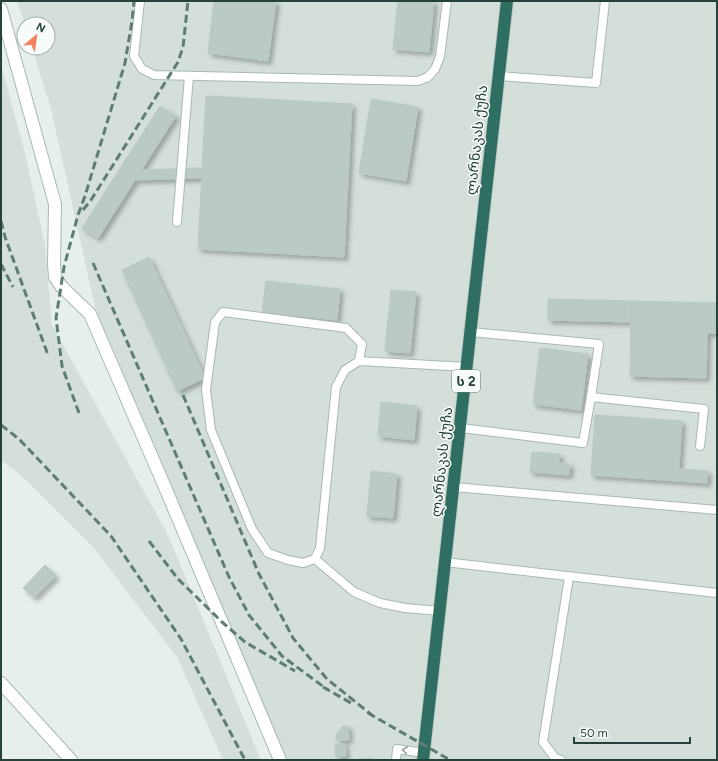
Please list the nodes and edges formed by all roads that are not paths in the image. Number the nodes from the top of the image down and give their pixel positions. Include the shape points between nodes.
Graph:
1 (140, 1) edge
2 (447, 1) edge
3 (508, 1) edge
4 (605, 1) edge
5 (1, 9) edge
6 (189, 76) junction
7 (499, 76) junction
8 (177, 222) dead end
9 (471, 332) junction
10 (359, 361) junction
11 (467, 368) junction
12 (591, 397) junction
13 (460, 428) junction
14 (700, 446) dead end
15 (454, 486) junction
16 (717, 510) edge
17 (315, 559) junction
18 (445, 562) junction
19 (569, 577) junction
20 (717, 593) edge
21 (440, 611) junction
22 (1, 683) edge
23 (423, 756) edge
24 (71, 760) edge
25 (280, 760) edge
26 (396, 760) edge
27 (561, 760) edge

1 - 6 lane via 134,56 142,69 154,75
2 - 6 lane via 440,57 428,77 418,81
3 - 7 highway, ლარნაკას ქუჩა / ს 2
4 - 7 lane via 596,84
5 - 25 street via 55,204 55,277 90,314
6 - 8 lane
7 - 9 highway, ლარნაკას ქუჩა / ს 2
9 - 11 highway, ლარნაკას ქუჩა / ს 2
9 - 12 lane via 599,344
10 - 11 lane
10 - 17 lane via 345,370 336,387 320,548
10 - 17 lane via 362,344 346,328 223,312 215,322 206,390 211,430 252,529 268,553 303,563
11 - 13 highway, ლარნაკას ქუჩა / ს 2
12 - 13 lane via 583,443
12 - 14 lane via 704,410
13 - 15 highway, ლარნაკას ქუჩა / ს 2
15 - 16 lane
15 - 18 highway, ლარნაკას ქუჩა / ს 2
17 - 21 lane via 354,592 380,604
18 - 19 lane
18 - 21 highway, ლარნაკას ქუჩა / ს 2
19 - 20 lane
19 - 27 lane via 543,742 555,758
21 - 23 highway, ლარნაკას ქუჩა / ს 2
22 - 24 street
23 -> 26 lane via 397,749

